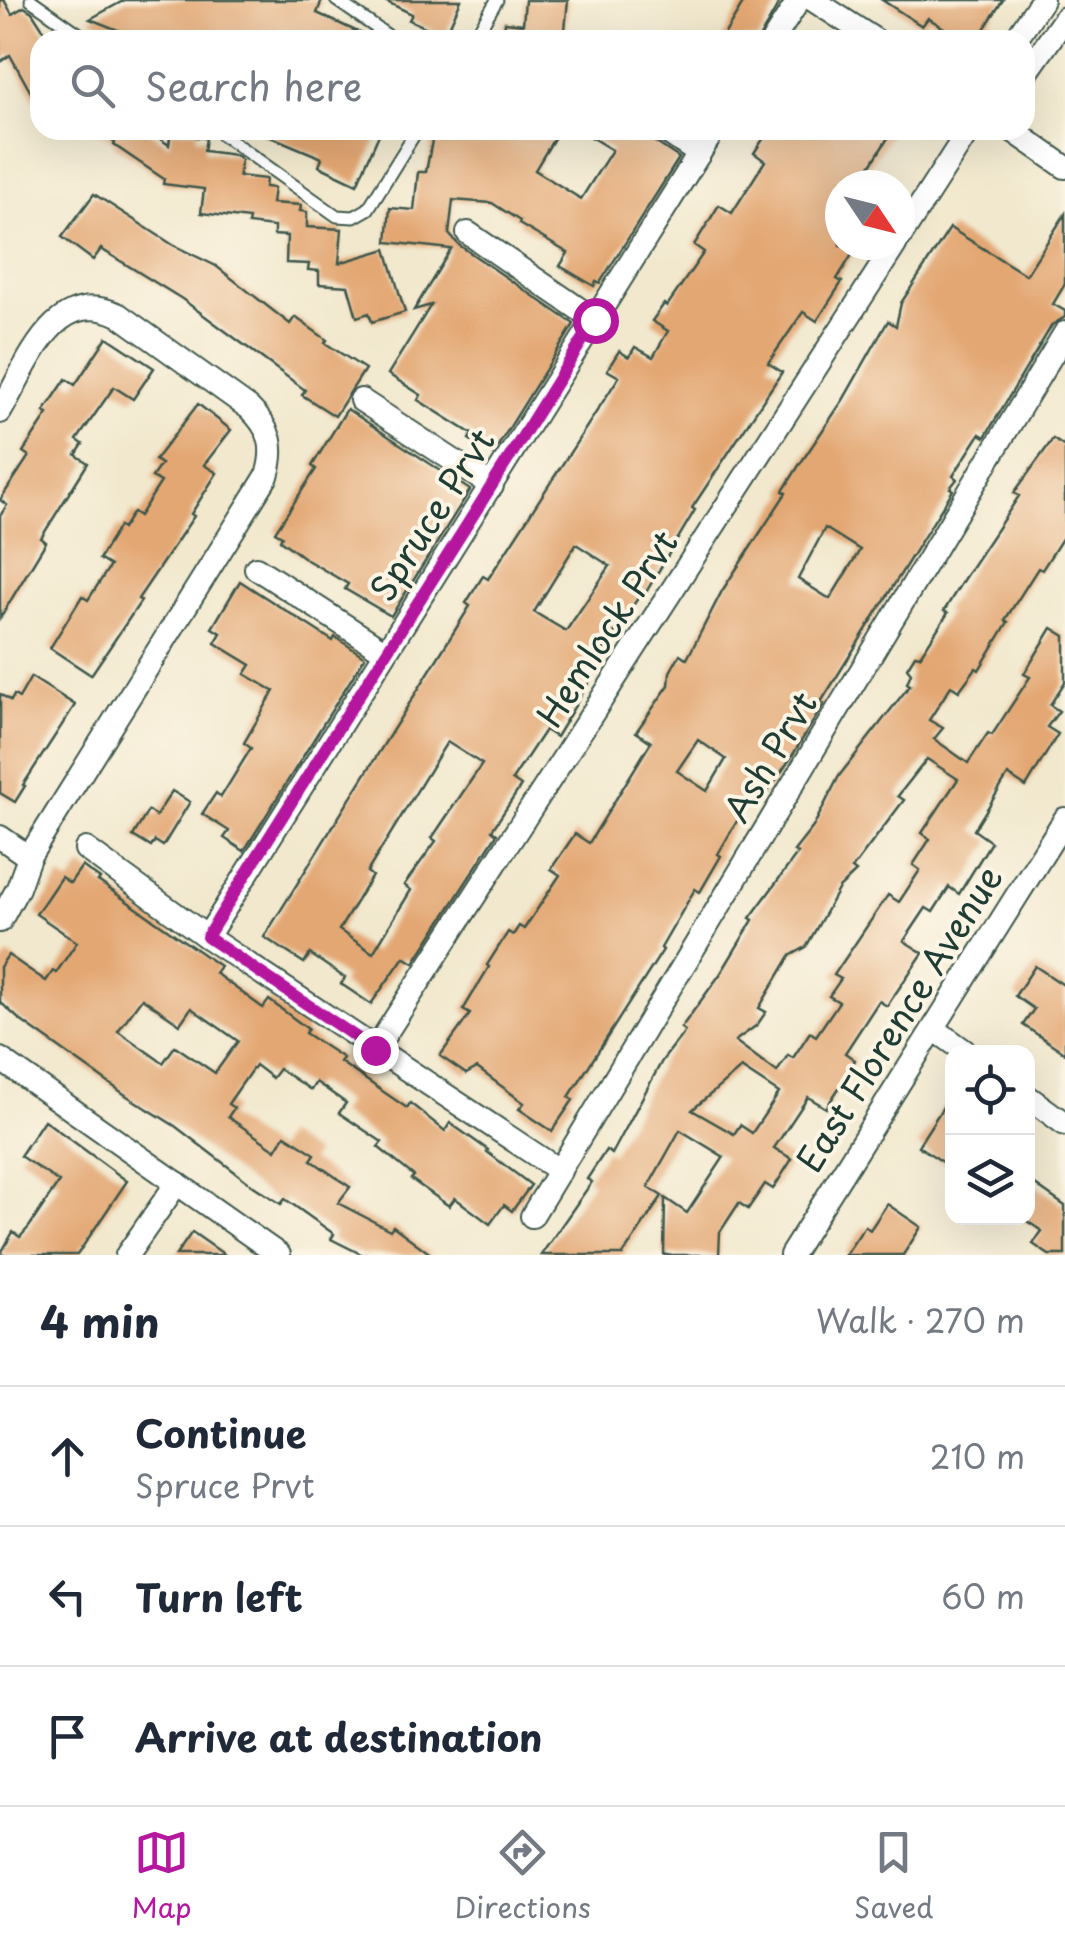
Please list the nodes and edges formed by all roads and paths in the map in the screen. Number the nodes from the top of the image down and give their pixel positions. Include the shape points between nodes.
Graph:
1 (32, 0) edge
2 (336, 0) edge
3 (498, 0) edge
4 (799, 0) edge
5 (813, 0) edge
6 (1042, 0) edge
7 (1065, 18) edge
8 (74, 30) edge
9 (380, 30) edge
10 (479, 30) edge
11 (780, 30) edge
12 (860, 30) edge
13 (1021, 30) edge
14 (1035, 60) edge
15 (230, 140) edge
16 (411, 140) edge
17 (678, 140) edge
18 (707, 140) edge
19 (964, 140) edge
20 (1026, 140) edge
21 (698, 154) junction
22 (1065, 167) edge
23 (915, 215) edge
24 (468, 233) dead end
25 (885, 260) edge
26 (595, 320) junction
27 (1065, 333) edge
28 (361, 400) dead end
29 (0, 412) edge
30 (492, 486) junction
31 (256, 568) dead end
32 (384, 651) junction
33 (1065, 819) edge
34 (0, 836) edge
35 (86, 849) dead end
36 (29, 856) junction
37 (0, 920) edge
38 (207, 937) junction
39 (934, 1030) junction
40 (956, 1045) edge
41 (375, 1050) junction
42 (0, 1059) edge
43 (1035, 1102) edge
44 (1065, 1124) edge
45 (560, 1172) junction
46 (177, 1183) junction
47 (532, 1216) dead end
48 (127, 1255) edge
49 (278, 1255) edge
50 (790, 1255) edge

1 - 8 lane
2 - 9 lane
3 - 10 lane
4 - 11 street
5 - 12 street
6 - 13 street
7 - 14 street
15 - 16 lane via 337,216 354,217 368,209
17 - 21 street
18 - 21 street, Spruce Prvt
19 - 23 street
20 - 22 street
21 - 26 street, Spruce Prvt
24 - 26 street
25 - 41 street, Hemlock Prvt
26 - 30 street, Spruce Prvt
27 - 45 street, Ash Prvt
28 - 30 street
29 - 36 street via 52,324 82,306 102,307 250,408 271,436 273,456 267,476
30 - 32 street, Spruce Prvt
31 - 32 street
32 - 38 street, Spruce Prvt
33 - 39 street, East Florence Avenue
34 - 36 street
35 - 38 street
36 - 37 street
38 - 41 street
39 - 40 street
39 - 50 street, East Florence Avenue
41 - 45 street
42 - 46 street
43 - 44 street
45 - 47 street, Ash Prvt
46 - 48 street
46 - 49 street

